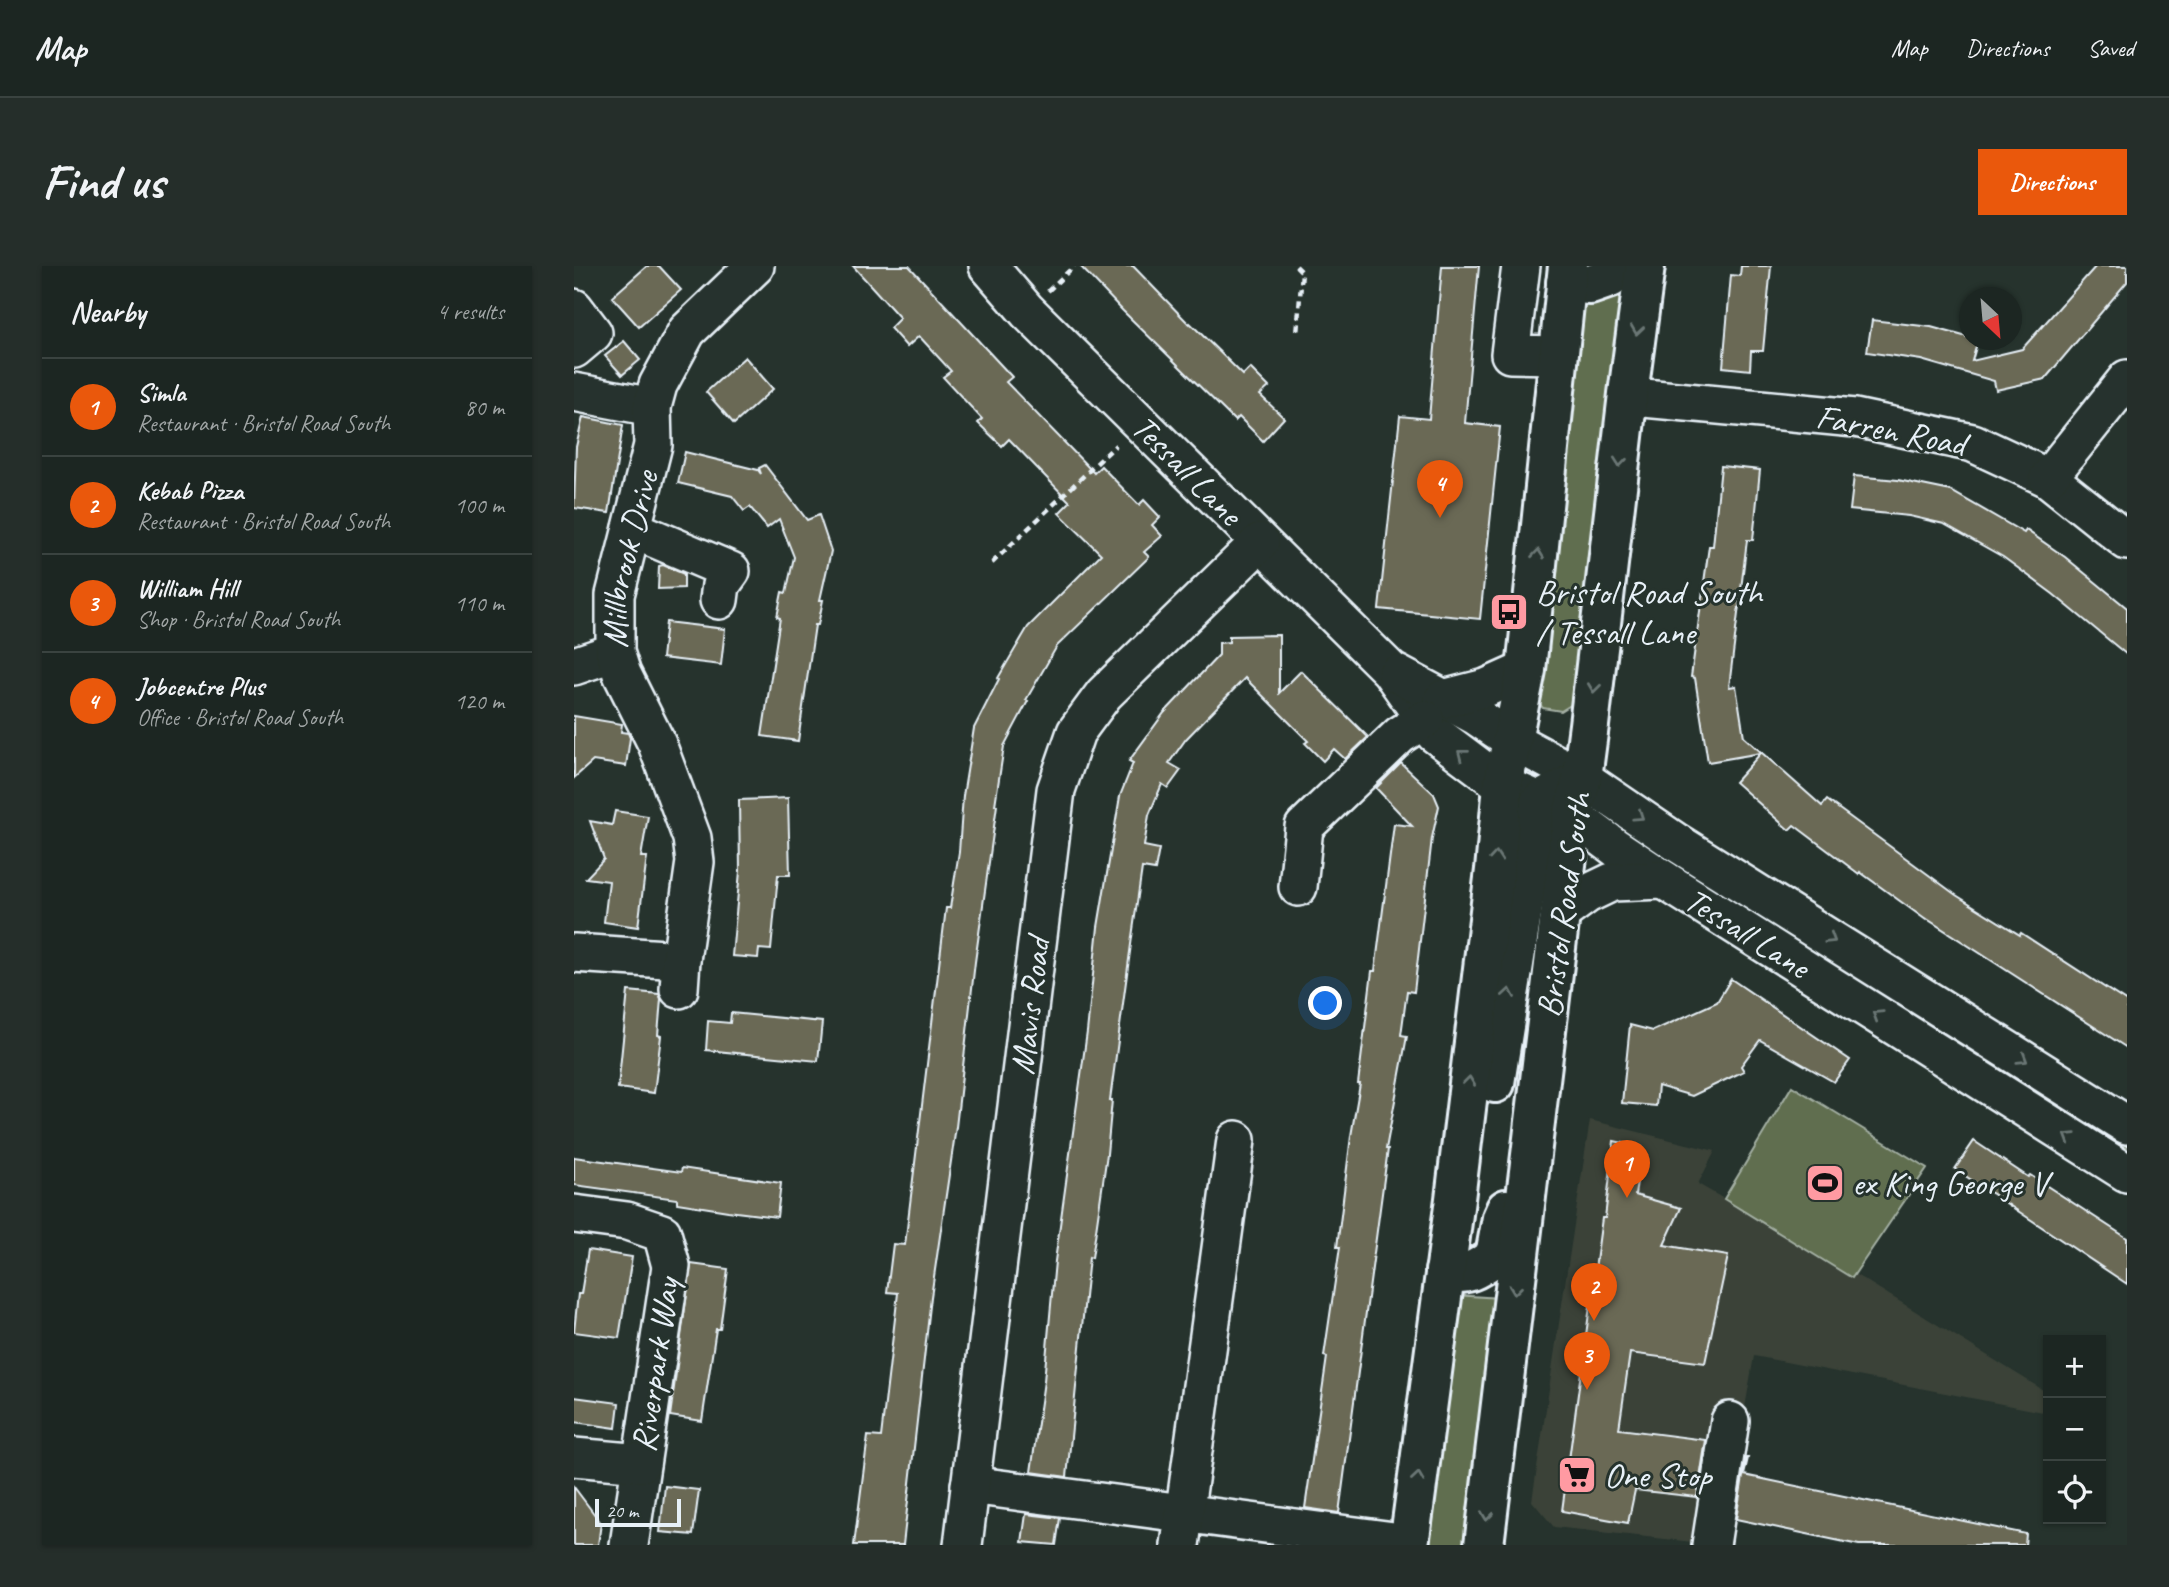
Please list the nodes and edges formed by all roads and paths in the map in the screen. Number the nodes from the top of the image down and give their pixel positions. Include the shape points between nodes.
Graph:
1 (755, 266) edge
2 (988, 266) edge
3 (1296, 266) edge
4 (1521, 266) edge
5 (1617, 266) edge
6 (1645, 266) edge
7 (1567, 275) edge
8 (574, 308) edge
9 (1297, 334) dead end
10 (574, 349) edge
11 (1557, 355) junction
12 (2127, 379) edge
13 (574, 392) edge
14 (1628, 394) junction
15 (652, 407) junction
16 (1140, 422) junction
17 (2048, 478) junction
18 (632, 529) junction
19 (2127, 541) edge
20 (1260, 542) junction
21 (992, 563) dead end
22 (719, 600) dead end
23 (615, 652) junction
24 (574, 666) edge
25 (1526, 670) junction
26 (1434, 709) junction
27 (1513, 741) junction
28 (1582, 778) junction
29 (1503, 785) junction
30 (1556, 808) junction
31 (1664, 880) junction
32 (1298, 887) dead end
33 (1561, 913) junction
34 (574, 953) edge
35 (2127, 1125) edge
36 (1236, 1140) dead end
37 (1532, 1149) junction
38 (2127, 1173) edge
39 (1455, 1199) junction
40 (574, 1214) edge
41 (1446, 1271) junction
42 (1730, 1421) dead end
43 (574, 1457) edge
44 (640, 1463) junction
45 (970, 1485) junction
46 (1181, 1529) edge
47 (1409, 1544) edge
48 (629, 1545) edge
49 (963, 1545) edge
50 (1484, 1545) edge
51 (1711, 1545) edge

1 - 15 street, Millbrook Drive via 687,331
2 - 16 street, Tessall Lane
3 - 9 path via 1302,272
4 - 11 street via 1510,354
5 - 7 highway via 1610,278 1590,285
6 -> 14 highway, Bristol Road South
7 - 11 highway, Bristol Road South
8 - 10 street via 593,333
25 -> 11 highway, Bristol Road South
12 - 17 street
13 - 15 street
14 - 17 street, Farren Road via 1855,418 1973,443
14 -> 28 highway, Bristol Road South
15 - 18 street, Millbrook Drive via 653,445
16 - 20 street, Tessall Lane
16 - 21 path
17 - 19 street, Farren Road
18 - 22 street via 731,571 721,585
18 - 23 street, Millbrook Drive via 615,595
20 - 26 street, Tessall Lane
20 - 45 street, Mavis Road via 1104,694 1076,732 1056,790
23 - 24 street
23 - 34 street, Millbrook Drive via 657,744 692,838 695,862 680,974
25 - 26 street
25 - 27 highway, Bristol Road South
26 - 27 street, Tessall Lane via 1476,716
29 -> 26 street, Tessall Lane via 1436,734
26 - 32 street via 1400,735 1304,827
27 - 28 street, Tessall Lane
27 - 29 highway, Bristol Road South
28 - 30 highway
28 -> 35 street, Tessall Lane via 1676,842
29 - 30 street, Tessall Lane
39 -> 29 highway, Bristol Road South
30 - 31 street, Tessall Lane
30 - 33 highway, Bristol Road South
39 -> 30 highway via 1485,1145
31 - 33 street via 1612,882
38 -> 31 street, Tessall Lane
33 - 37 highway, Bristol Road South
36 - 46 street
37 - 41 highway via 1502,1218 1495,1256 1478,1269 1459,1275
37 -> 50 highway, Bristol Road South
39 - 41 highway, Bristol Road South
40 - 44 street, Riverpark Way via 627,1221 662,1233 671,1266
47 -> 41 highway, Bristol Road South
42 - 51 street
43 - 44 street
44 - 48 street, Riverpark Way
45 - 46 street
45 - 49 street, Mavis Road
46 - 47 street

